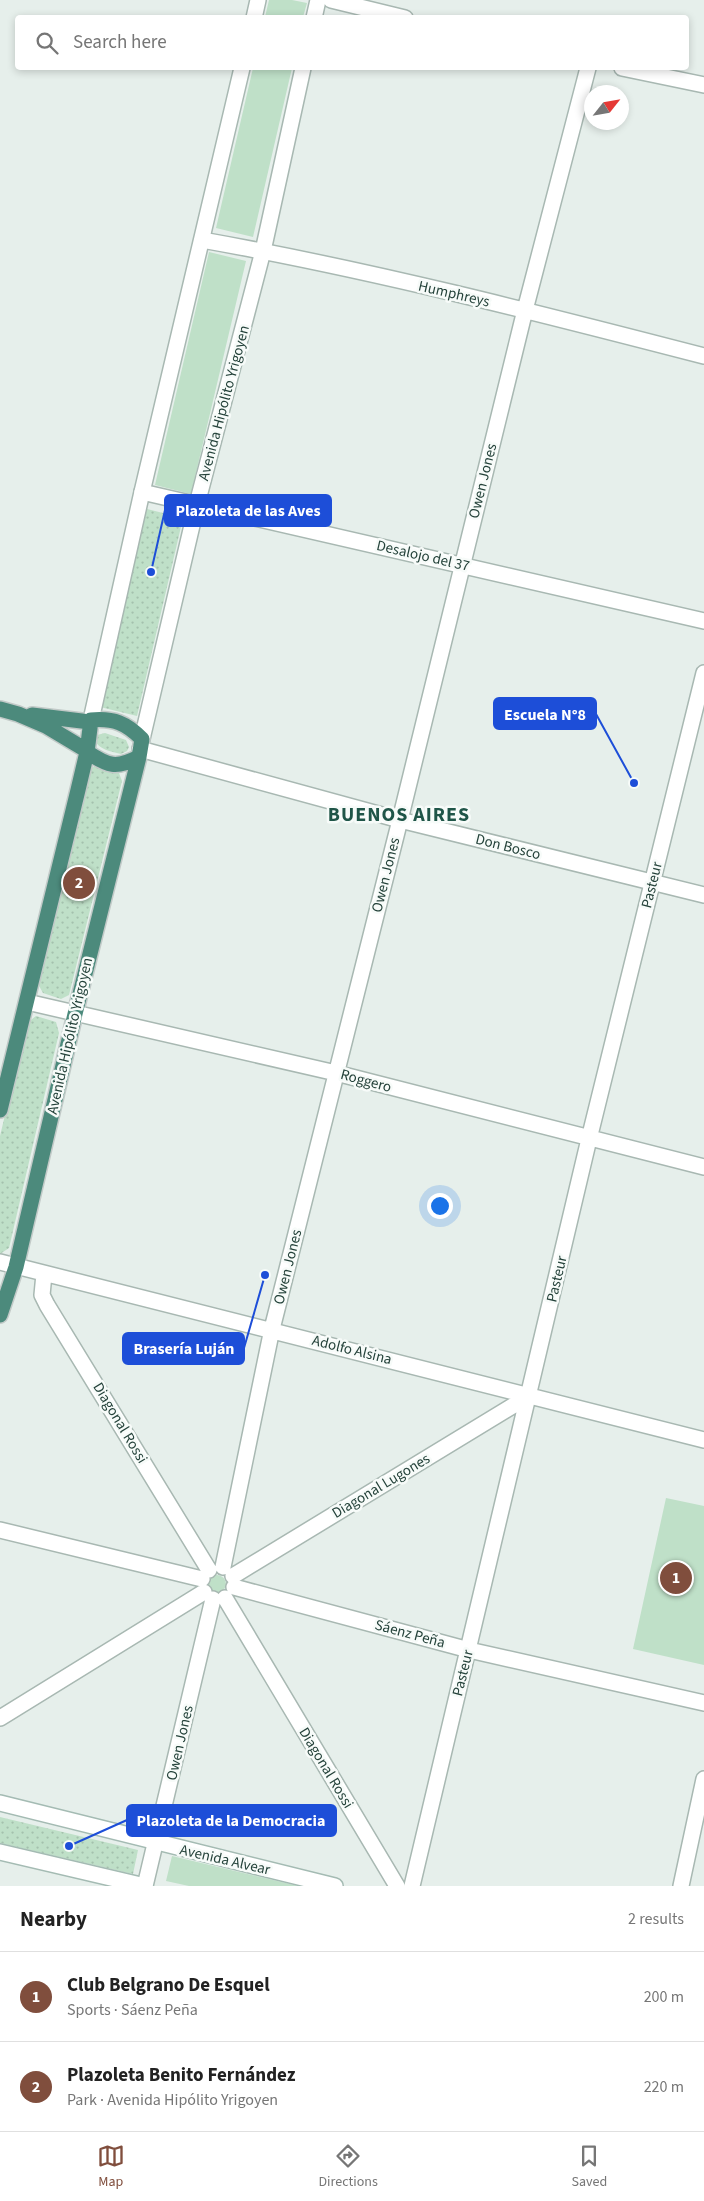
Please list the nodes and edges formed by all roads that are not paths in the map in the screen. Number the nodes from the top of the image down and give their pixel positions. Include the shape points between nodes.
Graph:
1 (258, 0) edge
2 (318, 0) edge
3 (331, 0) edge
4 (255, 15) edge
5 (315, 15) edge
6 (393, 15) edge
7 (242, 70) edge
8 (303, 70) edge
9 (587, 70) edge
10 (632, 70) edge
11 (704, 85) edge
12 (202, 240) junction
13 (263, 251) junction
14 (525, 310) junction
15 (704, 356) edge
16 (142, 492) junction
17 (197, 504) junction
18 (463, 565) junction
19 (704, 621) edge
20 (704, 672) edge
21 (0, 709) edge
22 (18, 714) junction
23 (91, 721) junction
24 (140, 748) junction
25 (86, 751) junction
26 (400, 820) junction
27 (653, 882) junction
28 (704, 895) edge
29 (26, 1002) junction
30 (75, 1014) junction
31 (336, 1073) junction
32 (0, 1110) edge
33 (589, 1139) junction
34 (704, 1167) edge
35 (0, 1262) edge
36 (16, 1267) junction
37 (44, 1274) junction
38 (0, 1314) edge
39 (272, 1329) junction
40 (529, 1396) junction
41 (704, 1440) edge
42 (0, 1530) edge
43 (218, 1583) junction
44 (469, 1650) junction
45 (704, 1703) edge
46 (0, 1718) edge
47 (704, 1783) edge
48 (0, 1803) edge
49 (157, 1843) junction
50 (0, 1852) edge
51 (145, 1886) edge
52 (335, 1886) edge
53 (397, 1886) edge
54 (412, 1886) edge
55 (681, 1886) edge

1 - 4 street
2 - 5 street
3 - 6 street
7 - 12 street
8 - 13 street, Avenida Hipólito Yrigoyen
9 - 14 street, Owen Jones
10 - 11 street
12 - 13 street, Humphreys
12 - 16 street
13 - 14 street, Humphreys
13 - 17 street, Avenida Hipólito Yrigoyen
14 - 15 street, Humphreys
14 - 18 street, Owen Jones
16 - 17 street, Desalojo del 37
16 - 23 street
17 - 18 street, Desalojo del 37
17 - 24 street, Avenida Hipólito Yrigoyen
18 - 19 street, Desalojo del 37
18 - 26 street, Owen Jones
20 - 27 street, Pasteur
21 - 22 highway
22 - 23 highway
22 - 25 highway via 54,730
23 - 24 highway via 104,719 130,727
23 - 25 highway
24 - 25 highway via 124,765 107,763
24 - 26 street, Don Bosco
24 - 30 highway, Avenida Hipólito Yrigoyen
25 - 29 highway
26 - 27 street, Don Bosco
26 - 31 street, Owen Jones
27 - 28 street, Don Bosco
27 - 33 street, Pasteur
29 - 30 street, Roggero
29 - 32 highway
30 - 31 street, Roggero
30 - 36 highway, Avenida Hipólito Yrigoyen
31 - 33 street, Roggero
31 - 39 street, Owen Jones
33 - 34 street, Roggero
33 - 40 street, Pasteur
35 - 36 street, Adolfo Alsina
36 - 37 street, Adolfo Alsina
36 - 38 highway, Avenida Hipólito Yrigoyen
37 - 39 street, Adolfo Alsina
37 - 43 street, Diagonal Rossi via 42,1295 47,1305
39 - 40 street, Adolfo Alsina
39 - 43 street, Owen Jones
40 - 41 street, Adolfo Alsina
40 - 43 street, Diagonal Lugones
40 - 44 street, Pasteur
42 - 43 street, Sáenz Peña
43 - 44 street, Sáenz Peña
43 - 46 street, Diagonal Lugones
43 - 49 street, Owen Jones
43 - 53 street, Diagonal Rossi
44 - 45 street, Sáenz Peña
44 - 54 street, Pasteur
47 - 55 street
48 - 49 street, Avenida Alvear
49 - 51 street, Owen Jones
49 - 52 street, Avenida Alvear
50 - 51 street

